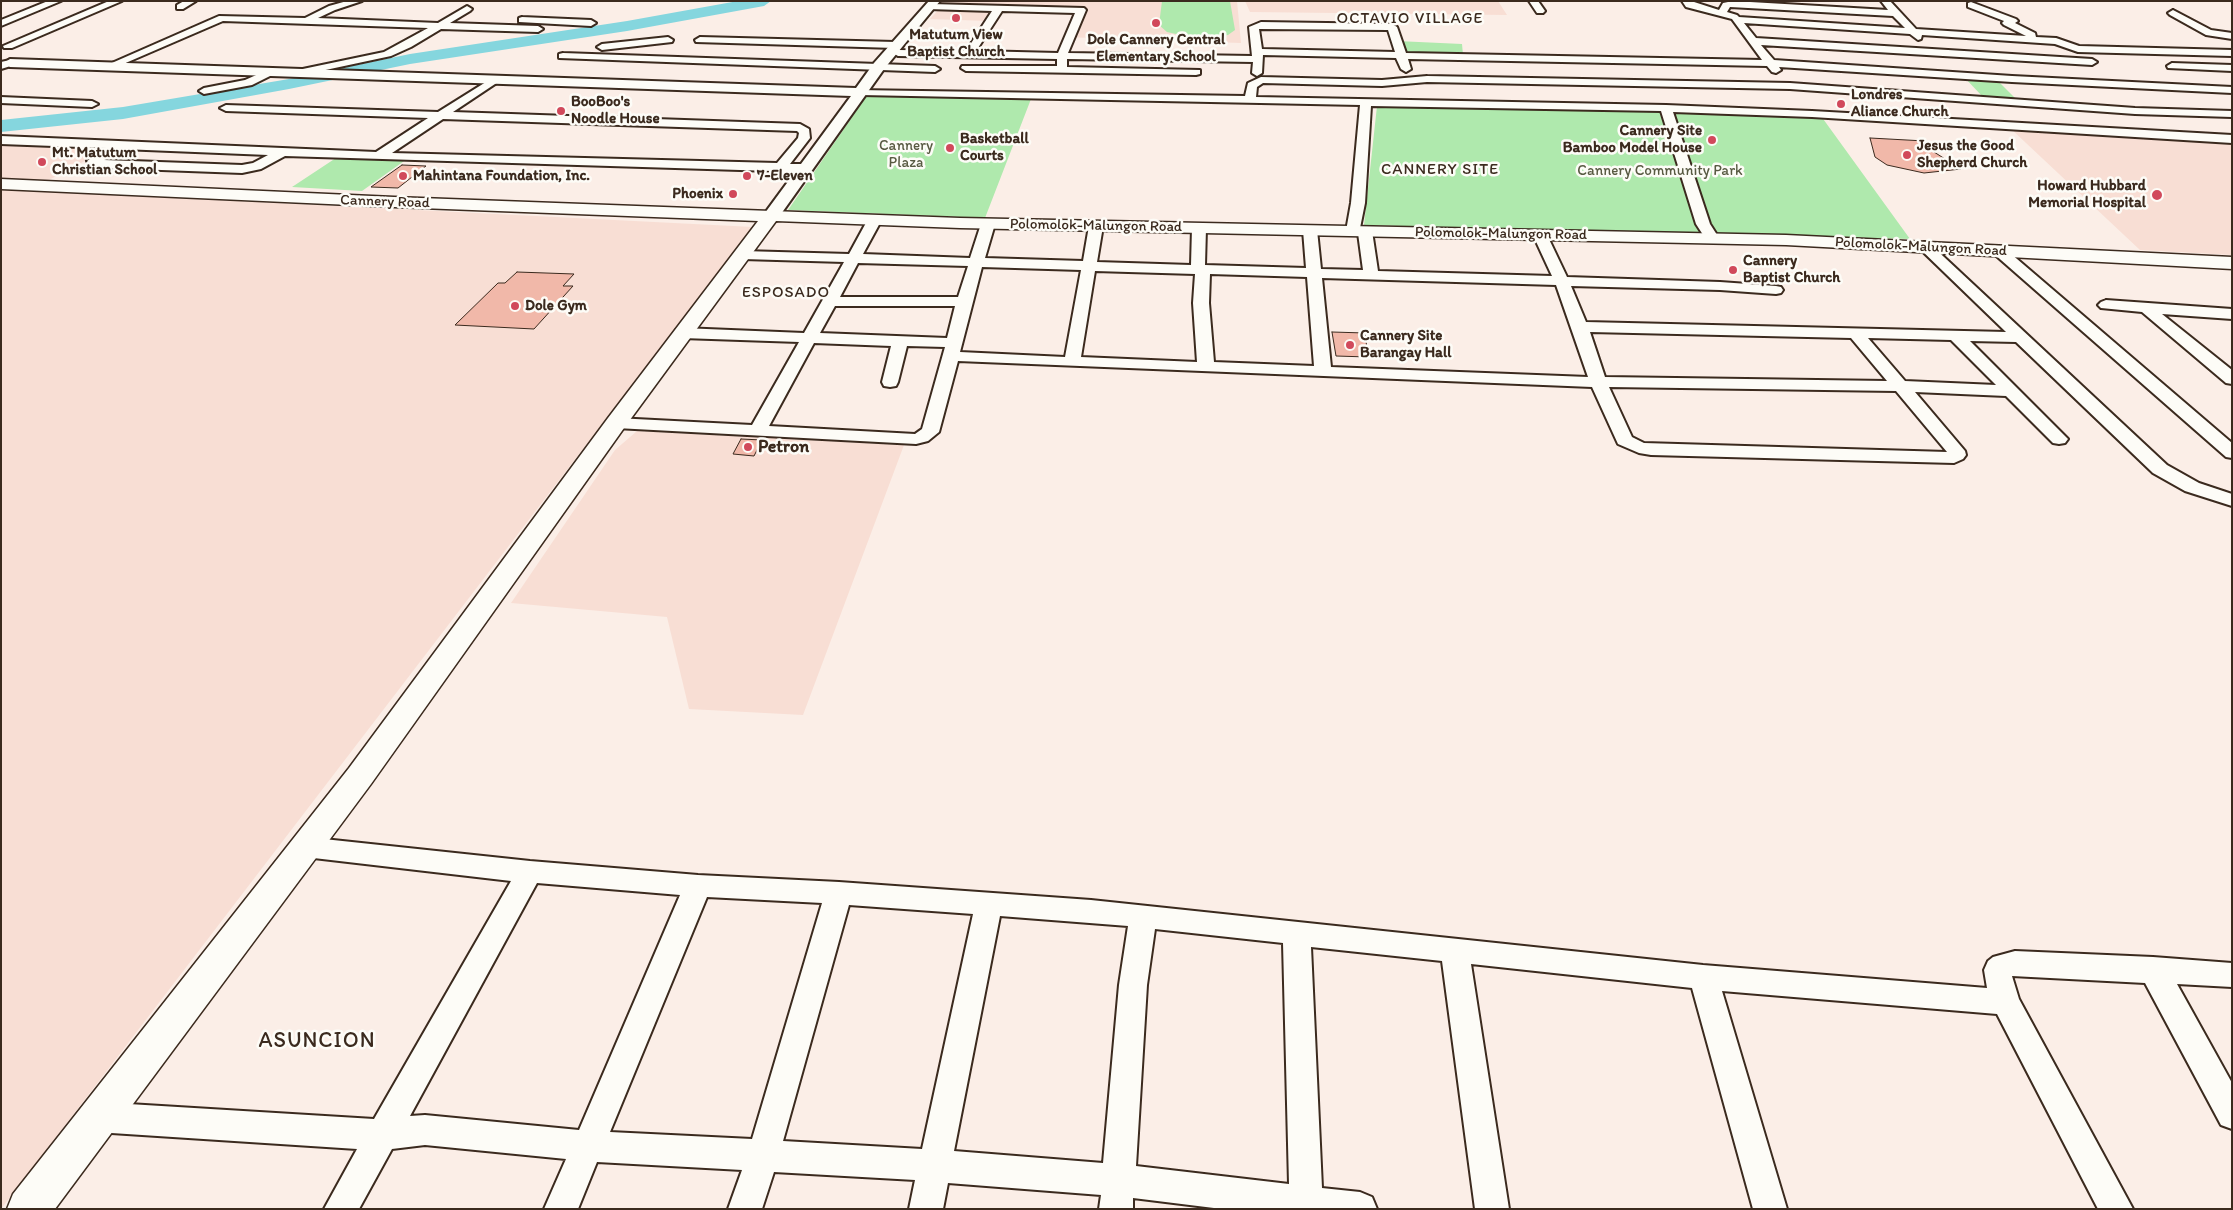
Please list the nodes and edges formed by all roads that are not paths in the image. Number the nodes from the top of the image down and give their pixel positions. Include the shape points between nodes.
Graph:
1 (58, 1) edge
2 (118, 1) edge
3 (192, 1) edge
4 (358, 1) edge
5 (1533, 1) edge
6 (1686, 1) edge
7 (1885, 1) edge
8 (933, 4) edge
9 (1971, 5) dead end
10 (180, 7) dead end
11 (999, 8) junction
12 (467, 9) dead end
13 (1540, 11) dead end
14 (1723, 12) junction
15 (1895, 13) junction
16 (2173, 13) dead end
17 (452, 18) junction
18 (1736, 20) junction
19 (304, 21) junction
20 (2186, 21) junction
21 (2214, 22) dead end
22 (1, 23) edge
23 (591, 23) dead end
24 (440, 25) junction
25 (538, 29) dead end
26 (1912, 31) junction
27 (2232, 36) edge
28 (668, 40) dead end
29 (700, 40) dead end
30 (1752, 40) junction
31 (2044, 40) junction
32 (5, 46) edge
33 (893, 49) junction
34 (1935, 52) junction
35 (2209, 52) junction
36 (2232, 53) edge
37 (945, 54) junction
38 (969, 54) junction
39 (1062, 55) junction
40 (1257, 55) junction
41 (1400, 55) junction
42 (563, 56) dead end
43 (582, 57) junction
44 (1522, 58) junction
45 (1770, 62) junction
46 (2086, 62) junction
47 (2100, 63) dead end
48 (6, 64) edge
49 (2162, 65) dead end
50 (110, 66) junction
51 (879, 66) junction
52 (2232, 67) edge
53 (942, 68) junction
54 (1062, 70) junction
55 (272, 71) junction
56 (302, 72) junction
57 (1204, 72) dead end
58 (1256, 75) junction
59 (1959, 76) junction
60 (494, 80) junction
61 (1410, 81) junction
62 (1362, 82) junction
63 (2118, 85) junction
64 (1790, 86) junction
65 (2232, 90) edge
66 (204, 91) dead end
67 (861, 92) junction
68 (1661, 92) dead end
69 (916, 94) junction
70 (1538, 94) junction
71 (2131, 94) dead end
72 (1985, 99) junction
73 (1, 100) edge
74 (1250, 101) junction
75 (1369, 103) junction
76 (92, 104) dead end
77 (226, 108) dead end
78 (1669, 109) junction
79 (1812, 114) junction
80 (2232, 114) edge
81 (440, 115) junction
82 (2012, 126) junction
83 (2232, 139) edge
84 (1, 140) edge
85 (123, 144) junction
86 (284, 152) junction
87 (687, 152) dead end
88 (708, 152) dead end
89 (379, 156) junction
90 (641, 156) dead end
91 (704, 165) junction
92 (781, 167) junction
93 (805, 168) junction
94 (1, 184) edge
95 (770, 217) junction
96 (874, 220) junction
97 (988, 224) junction
98 (1096, 226) junction
99 (1198, 228) junction
100 (1310, 230) junction
101 (1359, 231) junction
102 (1540, 235) junction
103 (1712, 238) junction
104 (1924, 246) junction
105 (1998, 250) junction
106 (743, 255) junction
107 (852, 258) junction
108 (976, 262) junction
109 (2232, 263) edge
110 (1089, 267) junction
111 (1201, 270) junction
112 (1314, 273) junction
113 (1371, 275) junction
114 (1562, 281) junction
115 (1776, 290) dead end
116 (829, 302) junction
117 (964, 302) junction
118 (2106, 305) dead end
119 (2145, 308) junction
120 (2232, 314) edge
121 (1580, 328) junction
122 (682, 333) junction
123 (1857, 335) junction
124 (1958, 337) junction
125 (809, 338) junction
126 (2019, 338) junction
127 (900, 342) junction
128 (951, 350) junction
129 (1072, 362) junction
130 (1206, 367) junction
131 (1323, 370) junction
132 (2232, 380) edge
133 (890, 382) dead end
134 (1598, 382) junction
135 (1899, 386) junction
136 (2011, 391) junction
137 (616, 423) junction
138 (758, 430) junction
139 (2059, 439) dead end
140 (2232, 452) edge
141 (2232, 500) edge
142 (306, 847) junction
143 (530, 872) junction
144 (698, 886) junction
145 (839, 893) junction
146 (988, 905) junction
147 (1143, 916) junction
148 (1297, 933) junction
149 (1455, 950) junction
150 (2152, 969) junction
151 (2232, 975) edge
152 (1703, 977) junction
153 (2006, 1002) junction
154 (2232, 1114) edge
155 (96, 1118) junction
156 (381, 1135) junction
157 (587, 1146) junction
158 (763, 1156) junction
159 (934, 1167) junction
160 (1118, 1194) edge
161 (1306, 1202) junction
162 (28, 1209) edge
163 (341, 1209) edge
164 (560, 1209) edge
165 (745, 1209) edge
166 (926, 1209) edge
167 (1360, 1209) edge
168 (1492, 1209) edge
169 (1770, 1209) edge
170 (2116, 1209) edge

1 - 22 street
2 - 32 street
3 - 10 street
4 - 19 street
5 - 13 street
6 - 14 street via 1689,5
7 - 15 street
8 - 11 street
8 - 33 street
9 - 31 street via 2013,20 2007,24
11 - 38 street
11 - 39 street via 1080,10
12 - 17 street
14 - 15 street via 1726,4 1733,4
14 - 18 street via 1734,15
15 - 26 street
16 - 20 street
17 - 23 street
17 - 24 street
18 - 26 street
18 - 30 street
19 - 24 street
19 - 50 street via 218,18
20 - 21 street
20 - 27 street via 2211,34
24 - 25 street
24 - 56 street via 387,54
26 - 31 street
26 - 34 street
28 - 43 street via 597,48
29 - 33 street
30 - 34 street
30 - 45 street
31 - 35 street via 2076,49
32 - 48 street via 37,49
33 - 37 street
33 - 51 street
34 - 46 street
34 - 59 street
35 - 36 street
35 - 52 street
37 - 38 street
37 - 53 street
38 - 39 street
39 - 40 street
39 - 54 street
40 - 41 street
40 - 41 street via 1254,27 1258,25 1392,27
40 - 58 street
41 - 44 street
41 - 61 street
42 - 43 street
43 - 51 street
44 - 45 street
44 - 70 street
45 - 59 street
45 - 64 street
46 - 47 street
46 - 63 street
48 - 50 street
49 - 52 street
50 - 55 street
51 - 53 street
51 - 67 street
53 - 54 street
53 - 69 street
54 - 57 street
55 - 56 street
55 - 66 street via 248,83
56 - 60 street
58 - 62 street
58 - 74 street
59 - 63 street
59 - 72 street
60 - 67 street
60 - 81 street
61 - 62 street
61 - 70 street
62 - 75 street
63 - 65 street
63 - 71 street
64 - 70 street
64 - 72 street
64 - 79 street
67 - 69 street
67 - 93 street
68 - 78 street
69 - 74 street
70 - 75 street
70 - 78 street
72 - 80 street via 2135,111
72 - 82 street
73 - 76 street
74 - 75 street
75 - 101 street via 1358,203
77 - 81 street
78 - 79 street
78 - 103 street via 1703,224
79 - 82 street
81 - 89 street
81 - 92 street via 800,128 804,138
82 - 83 street
84 - 85 street
85 - 86 street
85 - 86 street via 92,161 242,169 257,166
86 - 89 street
87 - 90 street
88 - 91 street via 711,154
89 - 91 street
91 - 92 street
92 - 93 street
93 - 95 street
94 - 95 main road, Cannery Road
95 - 96 main road, Polomolok-Malungon Road
95 - 106 main road
96 - 97 main road, Polomolok-Malungon Road
96 - 107 street
97 - 98 main road, Polomolok-Malungon Road
97 - 108 street
98 - 99 main road, Polomolok-Malungon Road
98 - 110 street
99 - 100 main road, Polomolok-Malungon Road
99 - 111 street
100 - 101 main road, Polomolok-Malungon Road
100 - 112 street
101 - 102 main road, Polomolok-Malungon Road
101 - 113 street
102 - 103 main road, Polomolok-Malungon Road
102 - 114 street
103 - 104 main road, Polomolok-Malungon Road
104 - 105 main road, Polomolok-Malungon Road
104 - 126 street
105 - 109 main road, Polomolok-Malungon Road
105 - 140 street
106 - 107 street
106 - 122 main road
107 - 108 street
107 - 116 street
108 - 110 street
108 - 117 street
110 - 111 street
110 - 129 street
111 - 112 street
111 - 130 street
112 - 113 street
112 - 131 street
113 - 114 street
114 - 115 street
114 - 121 street
116 - 117 street
116 - 125 street
117 - 128 street
118 - 119 street
119 - 120 street
119 - 132 street
121 - 123 street
121 - 134 street
122 - 125 street
122 - 137 main road
123 - 124 street
123 - 135 street
124 - 126 street
124 - 136 street
125 - 127 street
125 - 138 street
126 - 141 street via 2160,469 2192,487
127 - 128 street
127 - 133 street
128 - 129 street
128 - 138 street via 930,432 922,438
129 - 130 street
130 - 131 street
131 - 134 street
134 - 135 street
134 - 135 street via 1624,440 1639,448 1954,458 1956,451
135 - 136 street
136 - 139 street
137 - 138 street
137 - 142 main road
142 - 143 street
142 - 155 main road
143 - 144 street
143 - 156 street
144 - 145 street
144 - 157 street
145 - 146 street
145 - 158 street
146 - 147 street
146 - 159 street
147 - 148 street
147 - 160 street via 1133,985
148 - 149 street
148 - 161 street
149 - 152 street
149 - 168 street
150 - 151 street
150 - 153 street via 2015,963 1998,970
150 - 154 street
152 - 153 street
152 - 169 street
153 - 170 street
155 - 156 street
155 - 162 main road
156 - 157 street via 425,1130
156 - 163 street
157 - 158 street
157 - 164 street
158 - 159 street
158 - 165 street
159 - 160 street
159 - 166 street
160 - 161 street
161 - 167 street

